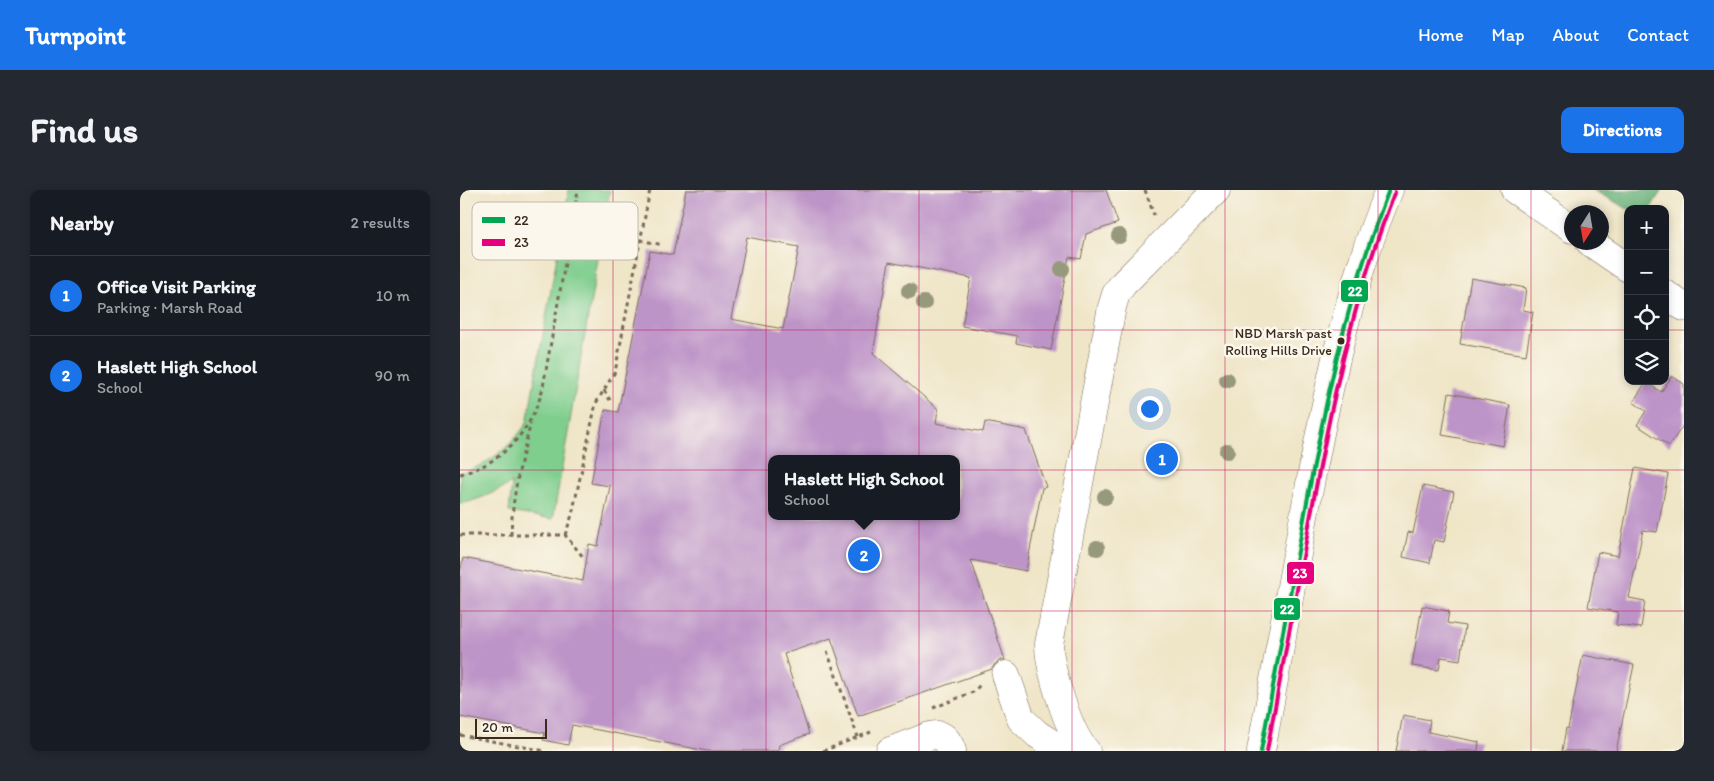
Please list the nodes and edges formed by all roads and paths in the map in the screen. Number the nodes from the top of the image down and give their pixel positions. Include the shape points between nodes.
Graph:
1 (650, 190) edge
2 (1216, 190) edge
3 (1388, 190) edge
4 (1514, 190) edge
5 (1564, 224) edge
6 (640, 240) junction
7 (664, 245) dead end
8 (1602, 250) edge
9 (638, 251) edge
10 (566, 260) edge
11 (636, 260) edge
12 (1624, 265) edge
13 (1666, 295) edge
14 (1684, 307) edge
15 (604, 390) junction
16 (611, 402) dead end
17 (533, 415) junction
18 (460, 474) edge
19 (460, 535) edge
20 (511, 535) junction
21 (565, 536) junction
22 (584, 558) dead end
23 (827, 651) dead end
24 (996, 677) joint
25 (929, 709) dead end
26 (460, 735) edge
27 (858, 737) junction
28 (883, 741) edge
29 (545, 751) edge
30 (823, 751) edge
31 (952, 751) edge
32 (1077, 751) edge
33 (1086, 751) edge
34 (1261, 751) edge

1 - 6 path
2 - 33 main road via 1123,284 1112,308 1048,644 1048,657 1059,695 1074,732
3 - 34 main road via 1363,260 1335,363
4 - 5 main road
6 - 7 path
6 - 9 path
8 - 12 main road
10 - 17 path via 543,387
11 - 15 path via 615,372
13 - 14 main road
15 - 16 path
15 - 21 path via 596,403
17 - 18 path via 514,444 484,466
17 - 20 path via 513,504
19 - 20 path
20 - 21 path
21 - 22 path
23 - 27 path
24 - 25 path via 973,692
24 - 32 main road via 1021,719 1037,734 1054,745
26 - 29 path
27 - 28 path
27 - 30 path
28 - 31 main road via 942,736

